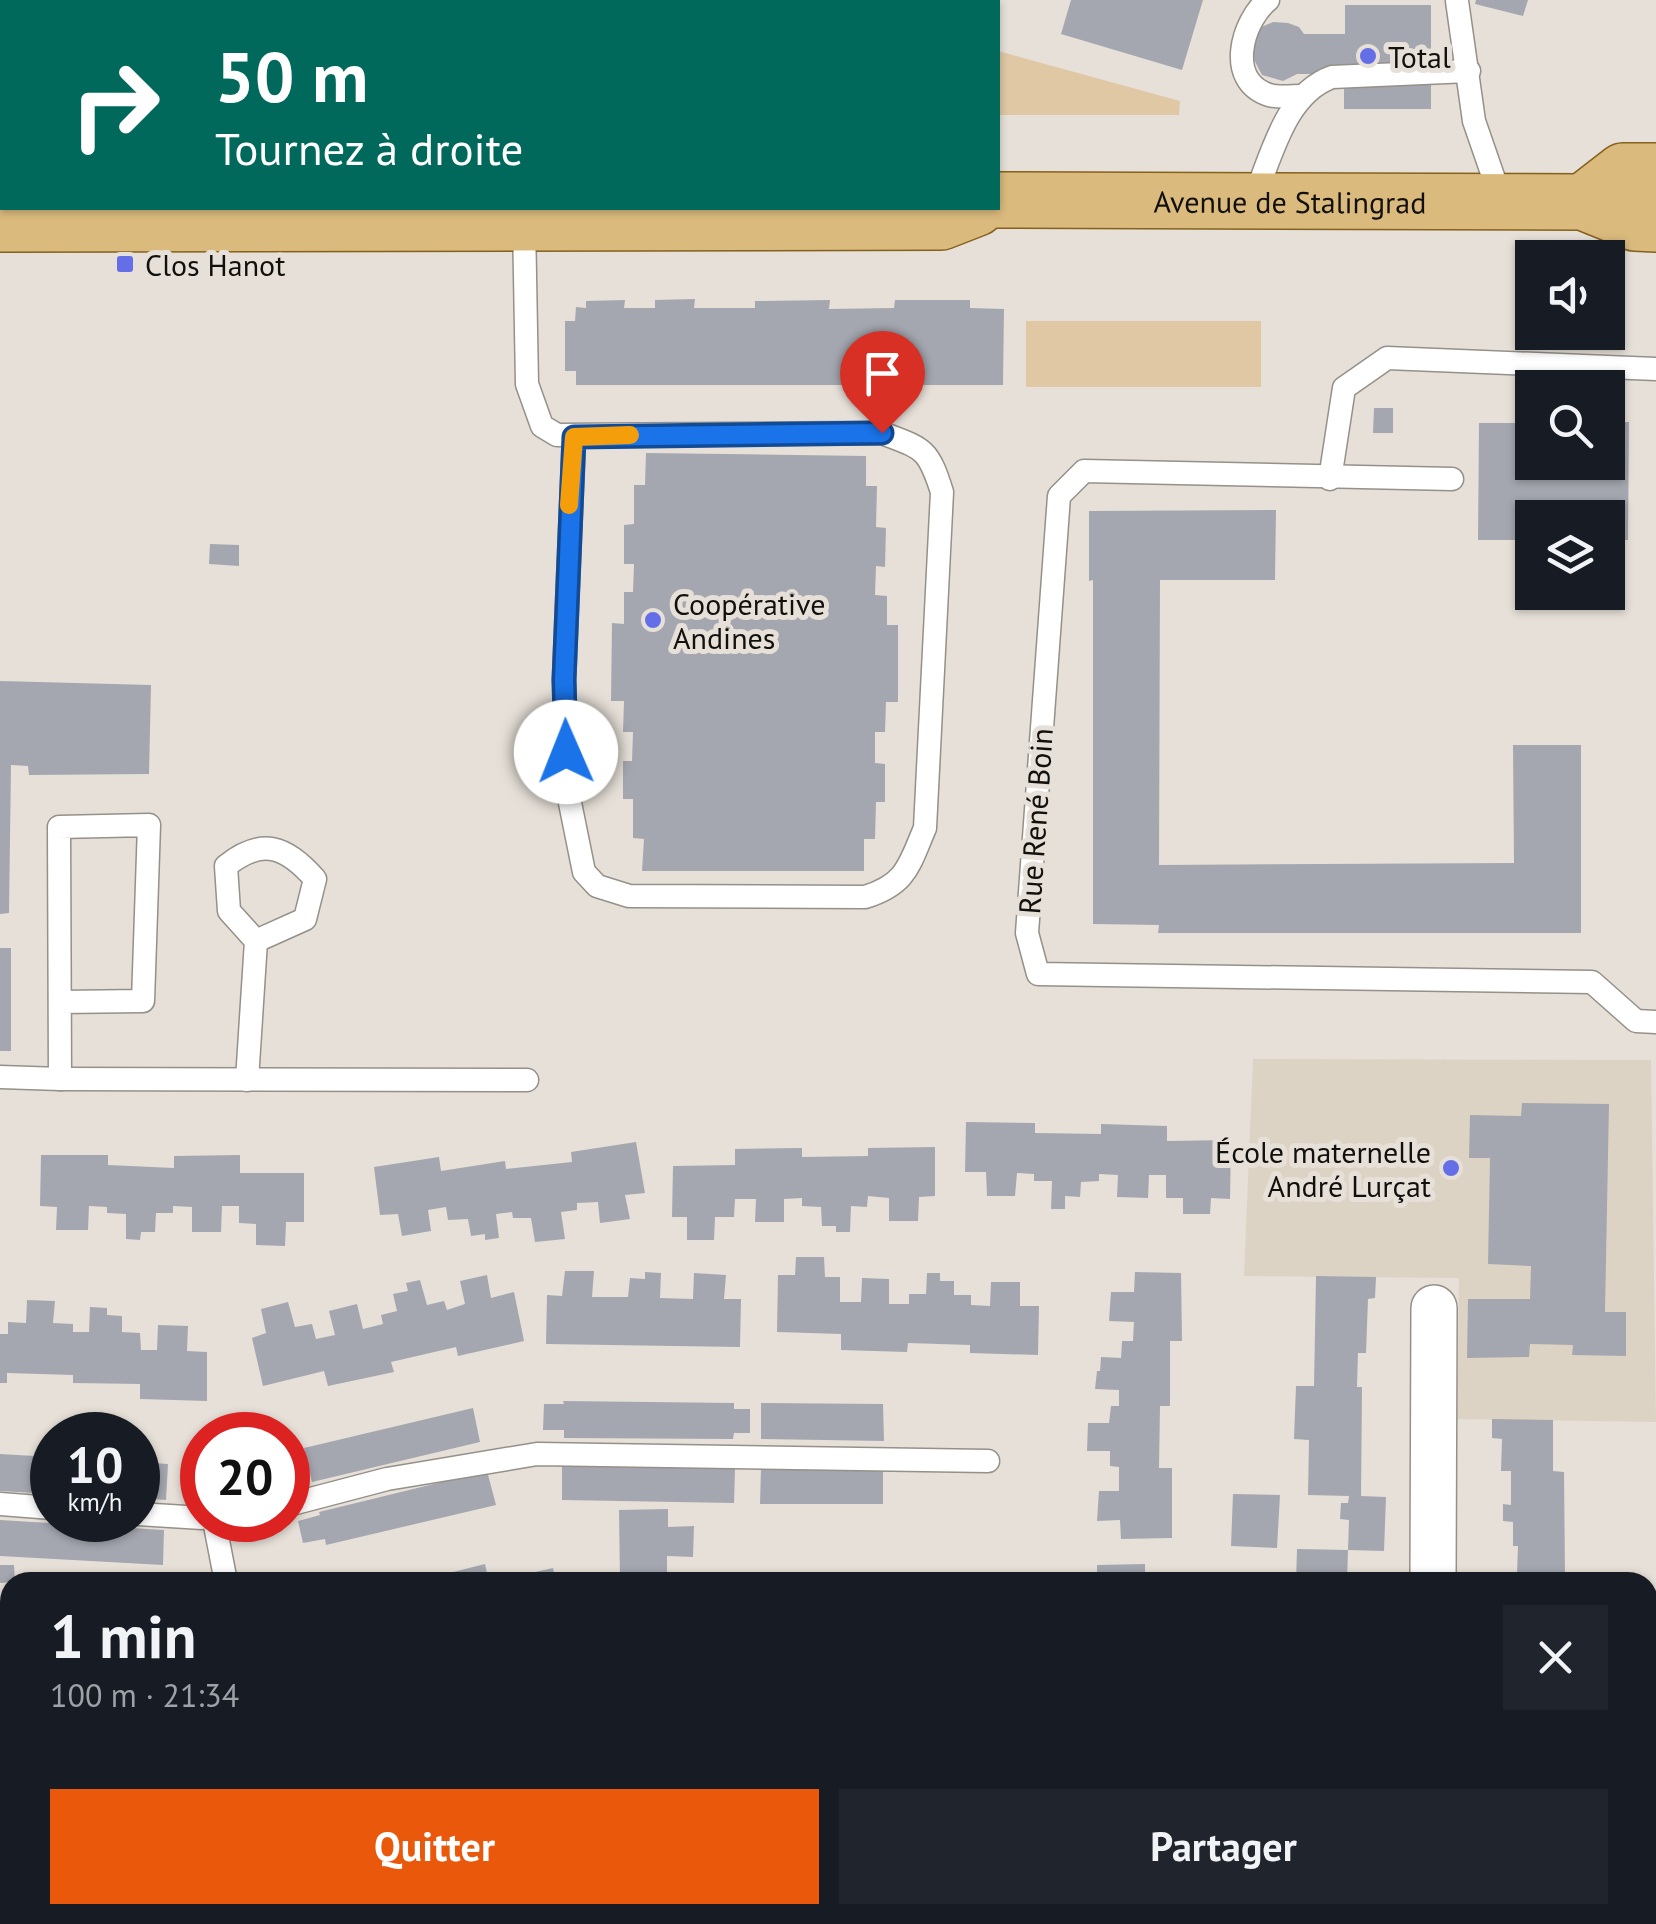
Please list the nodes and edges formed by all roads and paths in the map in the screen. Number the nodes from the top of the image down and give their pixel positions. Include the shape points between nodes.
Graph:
1 (1268, 0) edge
2 (1457, 1) edge
3 (1469, 71) junction
4 (1302, 96) junction
5 (1656, 170) edge
6 (1000, 200) edge
7 (1253, 201) junction
8 (1502, 202) junction
9 (1583, 202) junction
10 (972, 210) edge
11 (529, 215) edge
12 (0, 224) edge
13 (1656, 224) edge
14 (1656, 369) edge
15 (574, 437) junction
16 (1330, 479) junction
17 (1452, 479) dead end
18 (256, 941) junction
19 (60, 1002) junction
20 (1656, 1022) edge
21 (0, 1077) edge
22 (60, 1079) junction
23 (247, 1080) junction
24 (527, 1080) dead end
25 (1434, 1308) dead end
26 (988, 1461) dead end
27 (310, 1499) edge
28 (0, 1504) edge
29 (30, 1506) edge
30 (218, 1542) edge
31 (224, 1572) edge
32 (1433, 1572) edge

1 - 4 lane via 1243,36 1241,63 1267,94
2 - 3 lane
3 - 4 lane via 1332,77
3 - 8 lane via 1474,121
4 - 7 lane
5 - 9 main road via 1623,172
6 - 7 main road, Avenue de Stalingrad
7 - 8 main road, Avenue de Stalingrad
8 - 9 main road, Avenue de Stalingrad
9 - 13 main road, Avenue de Stalingrad via 1635,223
10 - 11 main road via 940,222
11 - 12 main road
11 - 15 lane via 527,384 542,426
14 - 16 lane via 1387,358 1344,388
15 - 15 lane via 566,788 584,872 597,886 629,896 865,897 890,890 925,828 942,492 932,460 913,444 882,433
16 - 17 lane, Rue René Boin
16 - 20 lane, Rue René Boin via 1084,471 1059,496 1027,933 1038,974 1592,982 1636,1021
18 - 18 lane via 229,911 226,866 244,852 278,848 315,878 312,900 305,919
18 - 23 lane
19 - 19 lane via 59,827 148,826 143,1001
19 - 22 lane
21 - 22 lane
22 - 23 lane
23 - 24 lane
25 - 32 street
26 - 27 lane via 538,1454 386,1479
28 - 29 lane
30 - 31 lane

